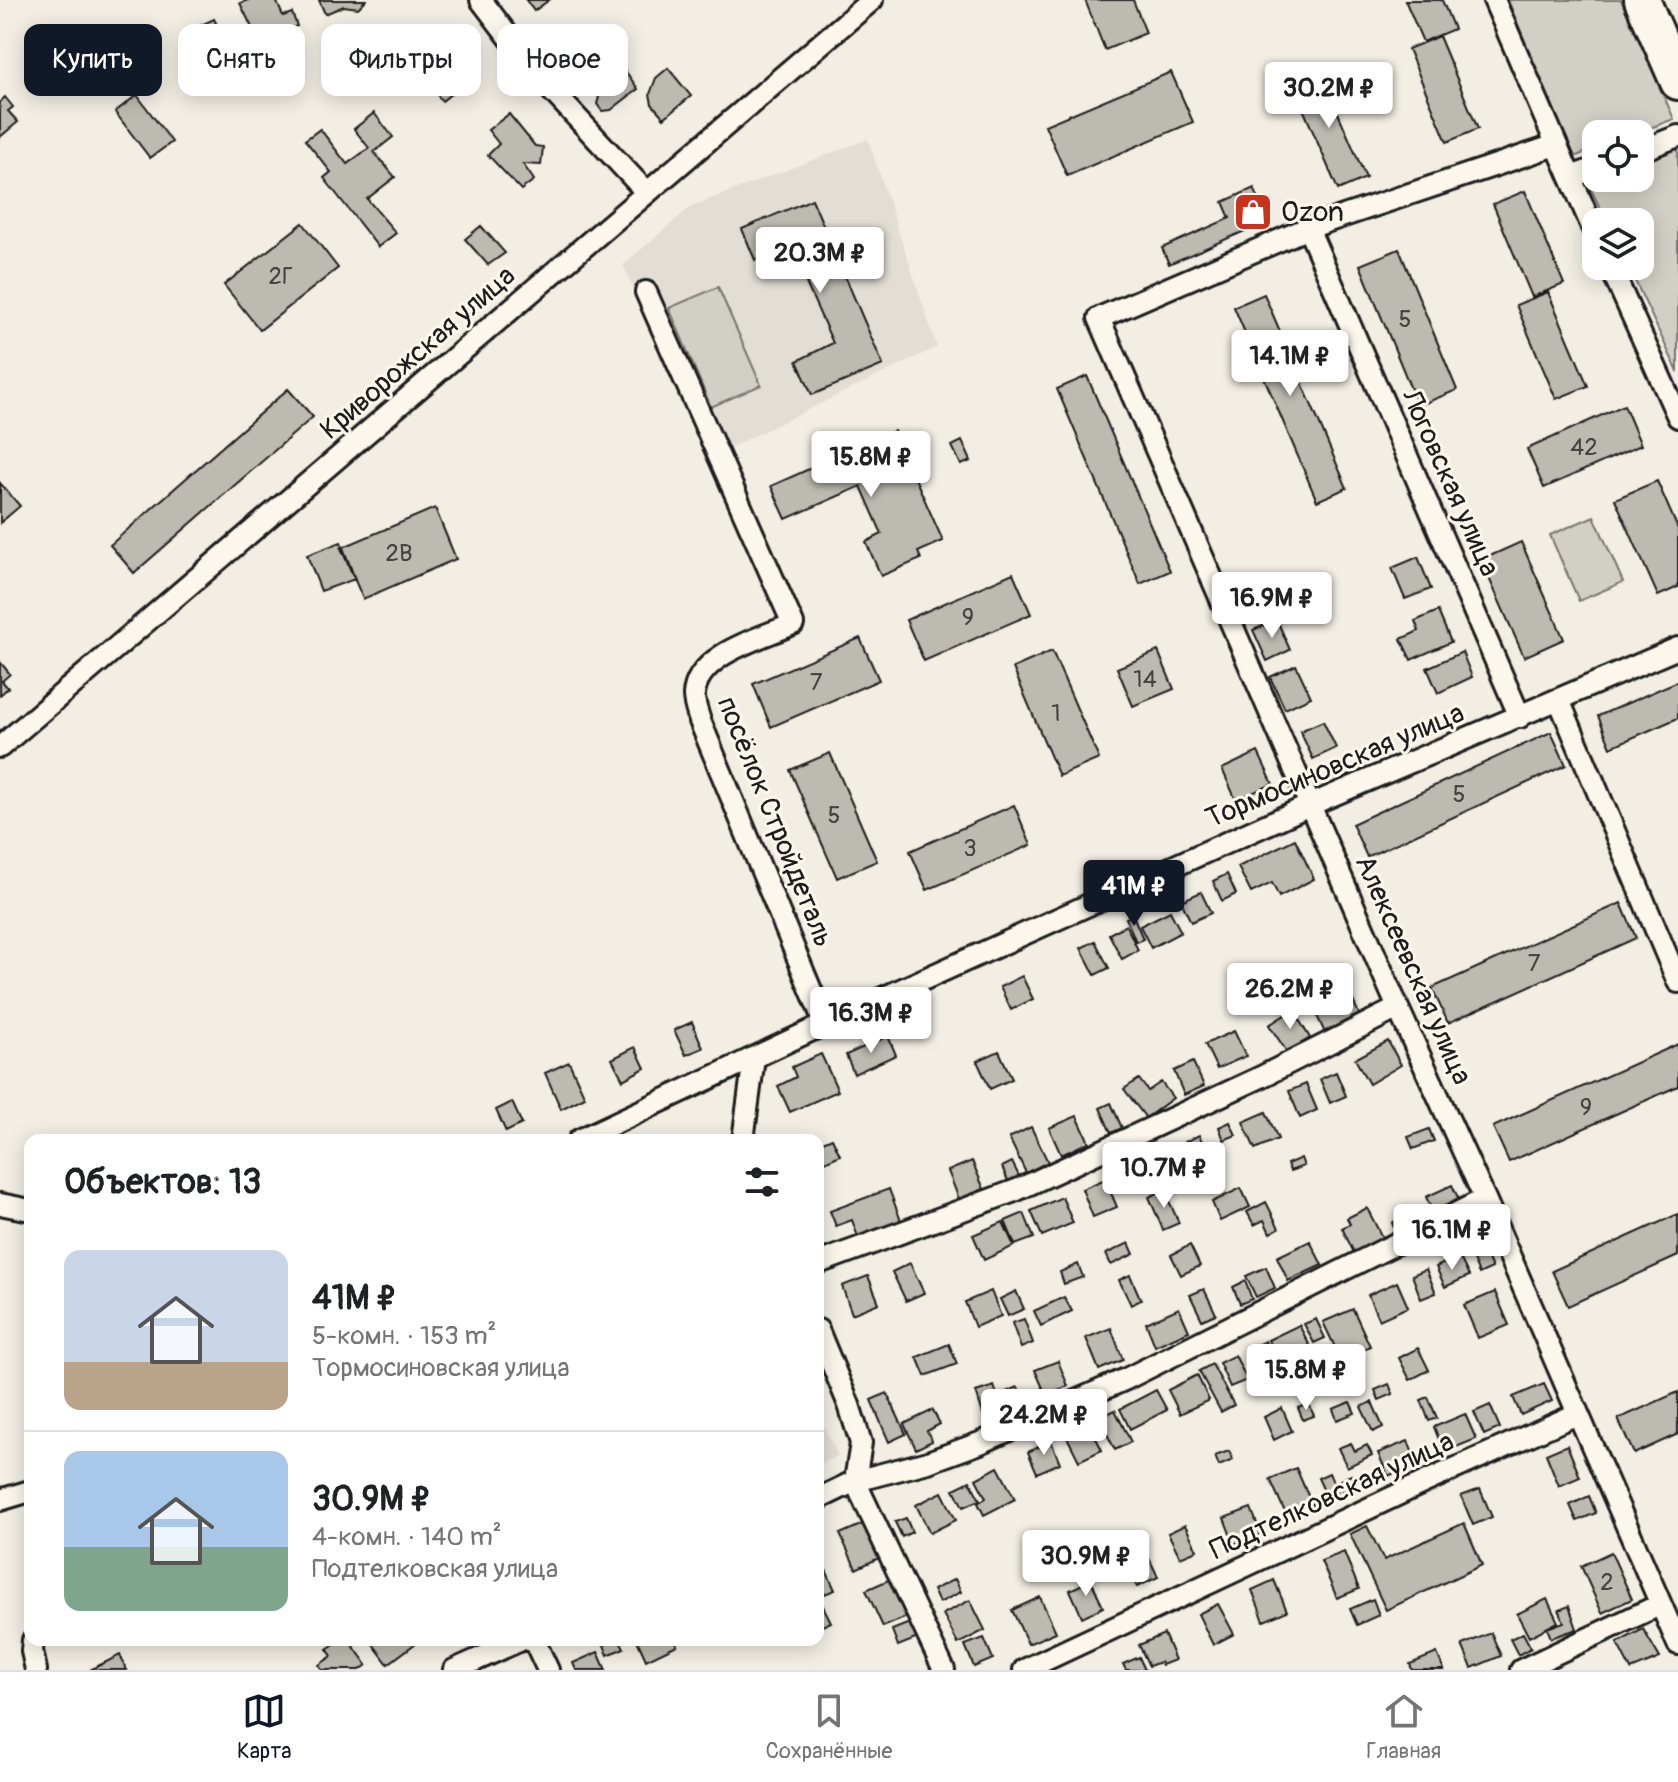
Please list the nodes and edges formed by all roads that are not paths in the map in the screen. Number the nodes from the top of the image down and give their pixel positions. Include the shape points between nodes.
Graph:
1 (481, 0) edge
2 (872, 0) edge
3 (1494, 0) edge
4 (1642, 0) edge
5 (1678, 82) edge
6 (1678, 136) edge
7 (1556, 145) junction
8 (1654, 145) edge
9 (1582, 173) edge
10 (1571, 177) junction
11 (647, 193) junction
12 (1584, 208) edge
13 (1308, 228) junction
14 (1616, 280) edge
15 (646, 292) dead end
16 (1678, 417) edge
17 (1678, 648) edge
18 (1559, 700) junction
19 (1520, 717) junction
20 (0, 747) edge
21 (1310, 805) junction
22 (1678, 982) edge
23 (1398, 1008) junction
24 (825, 1024) junction
25 (754, 1058) junction
26 (592, 1134) edge
27 (744, 1134) edge
28 (1485, 1199) junction
29 (0, 1204) edge
30 (24, 1209) edge
31 (824, 1261) edge
32 (824, 1345) edge
33 (1577, 1414) junction
34 (855, 1481) junction
35 (24, 1493) edge
36 (824, 1496) edge
37 (0, 1500) edge
38 (1659, 1605) junction
39 (1678, 1644) edge
40 (32, 1646) edge
41 (508, 1646) edge
42 (537, 1646) edge
43 (36, 1670) edge
44 (454, 1670) edge
45 (548, 1670) edge
46 (944, 1670) edge
47 (1024, 1670) edge
48 (1521, 1670) edge

1 - 11 street via 541,79
2 - 11 street, Криворожская улица
3 - 7 street
4 - 5 highway
6 - 8 street
7 - 10 street
7 - 13 street
9 - 10 street
10 - 12 street
11 - 20 street, Криворожская улица
13 - 19 street, Логовская улица
13 - 21 street, Алексеевская улица via 1099,318
14 - 16 street
15 - 24 street, посёлок Стройдеталь via 793,624 717,656 694,695 700,721
17 - 18 street, Тормосиновская улица
18 - 19 street, Тормосиновская улица
18 - 22 street
19 - 21 street, Тормосиновская улица
21 - 23 street, Алексеевская улица
21 - 24 street, Тормосиновская улица
23 - 28 street, Алексеевская улица
23 - 31 street via 1017,1190
24 - 25 street, Тормосиновская улица
25 - 26 street, Тормосиновская улица
25 - 27 street
28 - 33 street, Алексеевская улица
28 - 34 street via 1113,1385 980,1443
29 - 30 street
32 - 34 street via 861,1443
33 - 38 street, Алексеевская улица
33 - 47 street, Подтелковская улица
34 - 36 street
34 - 46 street
35 - 37 street
38 - 39 street, Алексеевская улица
38 - 48 street
40 - 43 street
41 - 44 street
42 - 45 street

